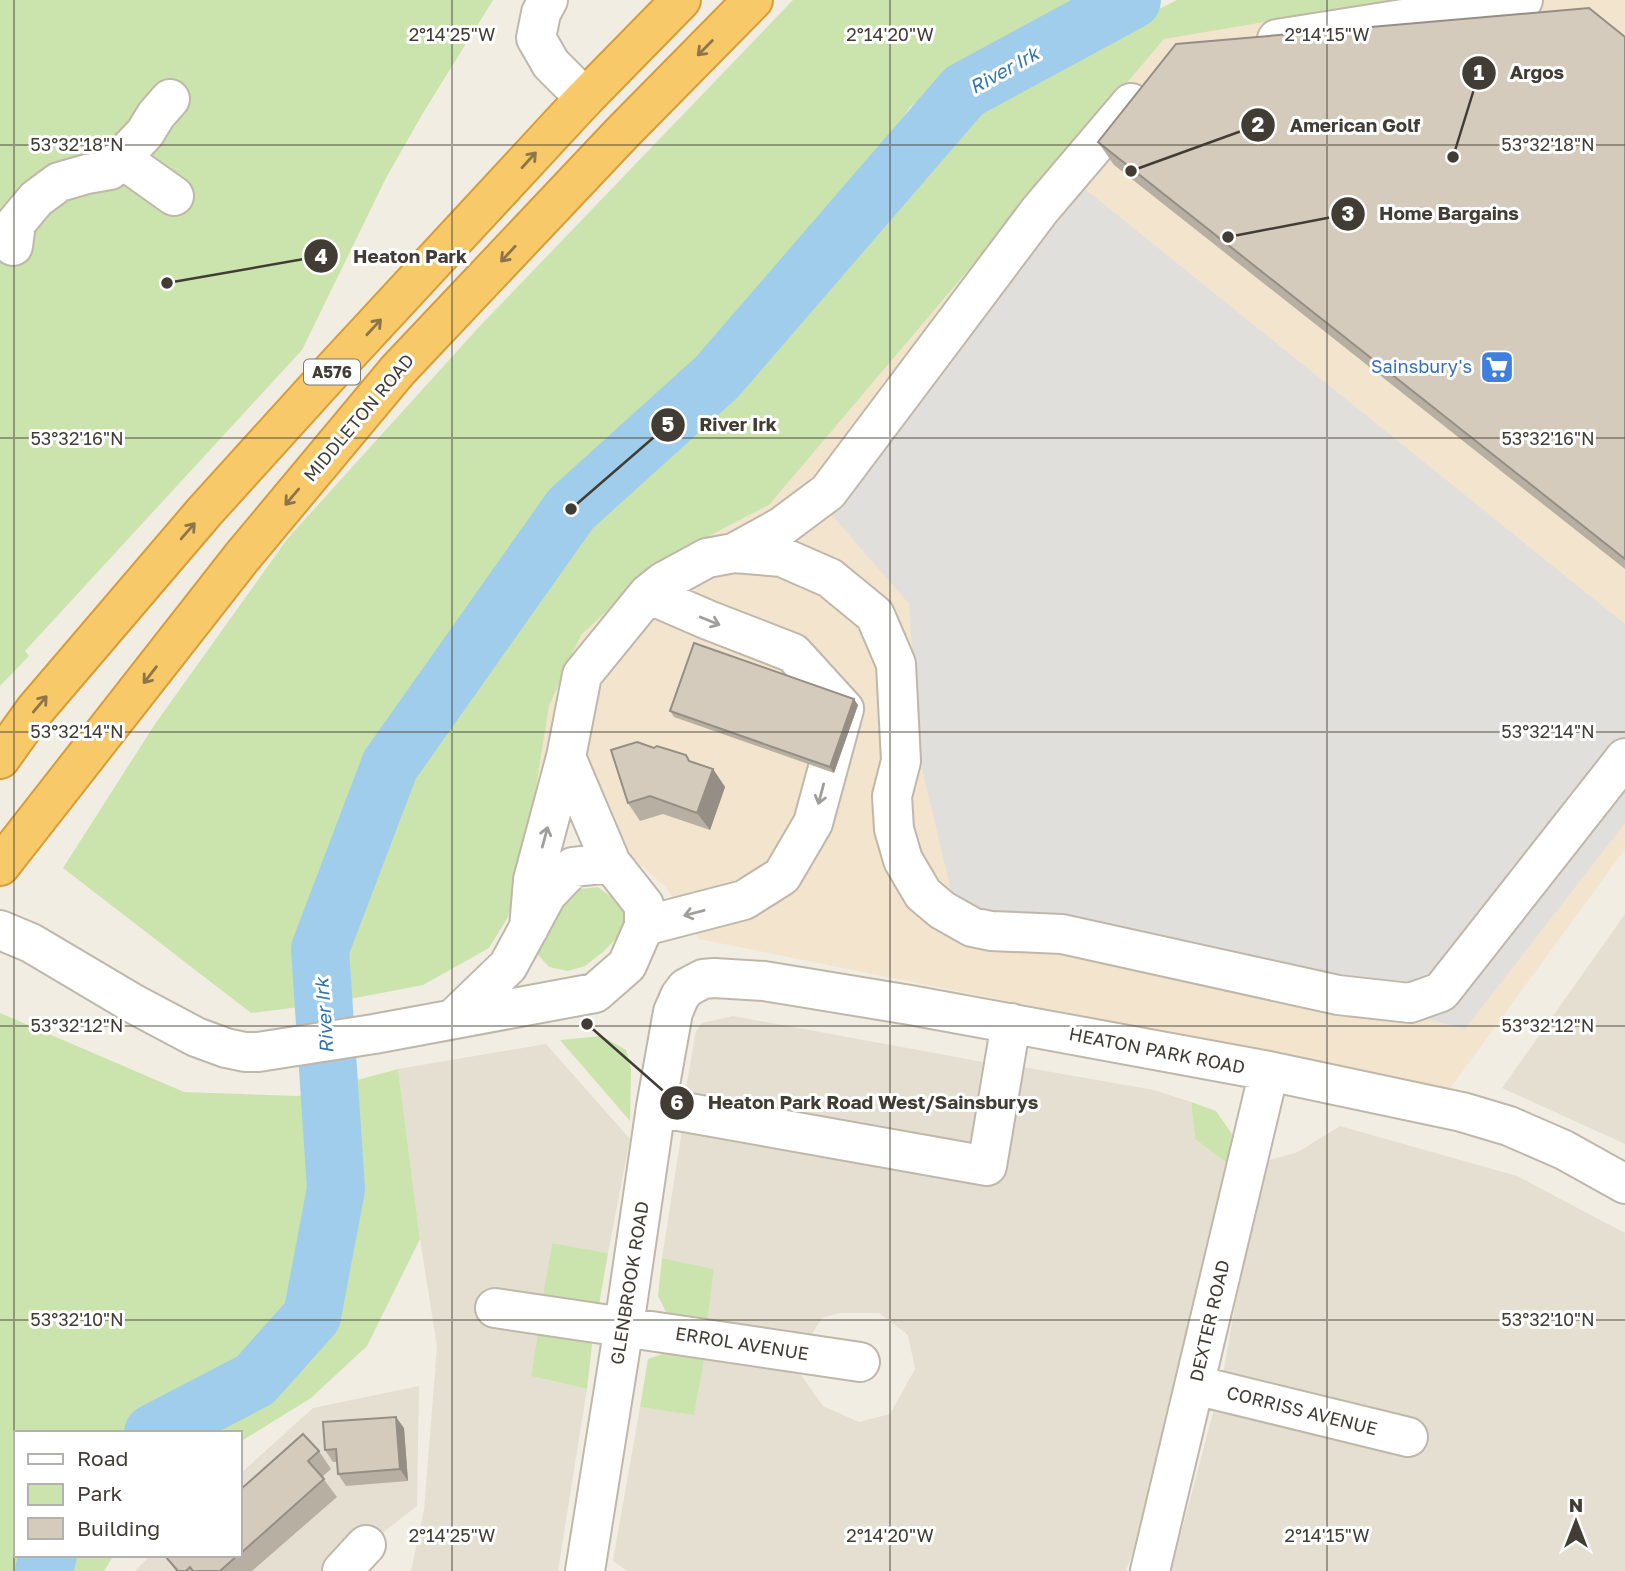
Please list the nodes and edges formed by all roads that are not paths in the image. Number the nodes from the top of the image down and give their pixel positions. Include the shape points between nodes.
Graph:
1 (548, 0) edge
2 (681, 0) edge
3 (753, 0) edge
4 (1523, 0) edge
5 (1241, 44) edge
6 (1156, 76) edge
7 (170, 99) dead end
8 (584, 99) junction
9 (622, 133) junction
10 (122, 159) junction
11 (174, 196) dead end
12 (13, 246) dead end
13 (734, 552) junction
14 (648, 594) junction
15 (566, 757) junction
16 (1625, 758) edge
17 (0, 759) edge
18 (611, 863) junction
19 (0, 866) edge
20 (644, 926) junction
21 (0, 930) edge
22 (521, 943) junction
23 (680, 996) joint
24 (567, 998) junction
25 (453, 1018) junction
26 (1011, 1023) junction
27 (1269, 1071) junction
28 (656, 1107) junction
29 (1625, 1184) edge
30 (495, 1308) dead end
31 (624, 1326) junction
32 (860, 1362) dead end
33 (1195, 1385) junction
34 (1408, 1437) dead end
35 (585, 1571) edge
36 (1150, 1571) edge

1 - 8 street via 536,38 551,64
2 - 8 highway, A576
3 -> 9 highway, MIDDLETON ROAD / A576
4 - 5 street
6 - 13 street via 1040,210 828,492 781,527
7 - 10 street
8 - 9 highway
17 -> 8 highway, A576 via 35,710 205,511
9 -> 19 highway, MIDDLETON ROAD / A576 via 398,370 242,557
10 - 11 street
10 - 12 street via 110,170 59,182 36,199 16,223
13 - 14 street via 707,558
13 - 16 street via 782,557 806,567 830,578 875,615 896,664 901,761 892,796 894,829 903,860 923,894 972,927 1062,934 1338,995 1410,1003 1441,992
14 - 15 street via 582,675
14 -> 20 street via 793,653 844,709 813,823 782,876 744,900
15 - 18 street
22 -> 15 street
18 - 20 street via 644,905
18 - 22 street via 573,867 547,894
20 - 24 street via 627,965 595,993
21 - 25 street via 196,1037 245,1052
22 - 24 street via 531,987
22 - 25 street via 508,966
23 - 26 street, HEATON PARK ROAD via 703,979 752,981
23 - 28 street, GLENBROOK ROAD
24 - 25 street
26 - 27 street, HEATON PARK ROAD
26 - 28 street via 987,1166
27 - 29 street, HEATON PARK ROAD via 1509,1126
27 - 33 street, DEXTER ROAD
28 - 31 street, GLENBROOK ROAD
30 - 31 street, ERROL AVENUE
31 - 32 street, ERROL AVENUE
31 - 35 street, GLENBROOK ROAD
33 - 34 street, CORRISS AVENUE
33 - 36 street, DEXTER ROAD

